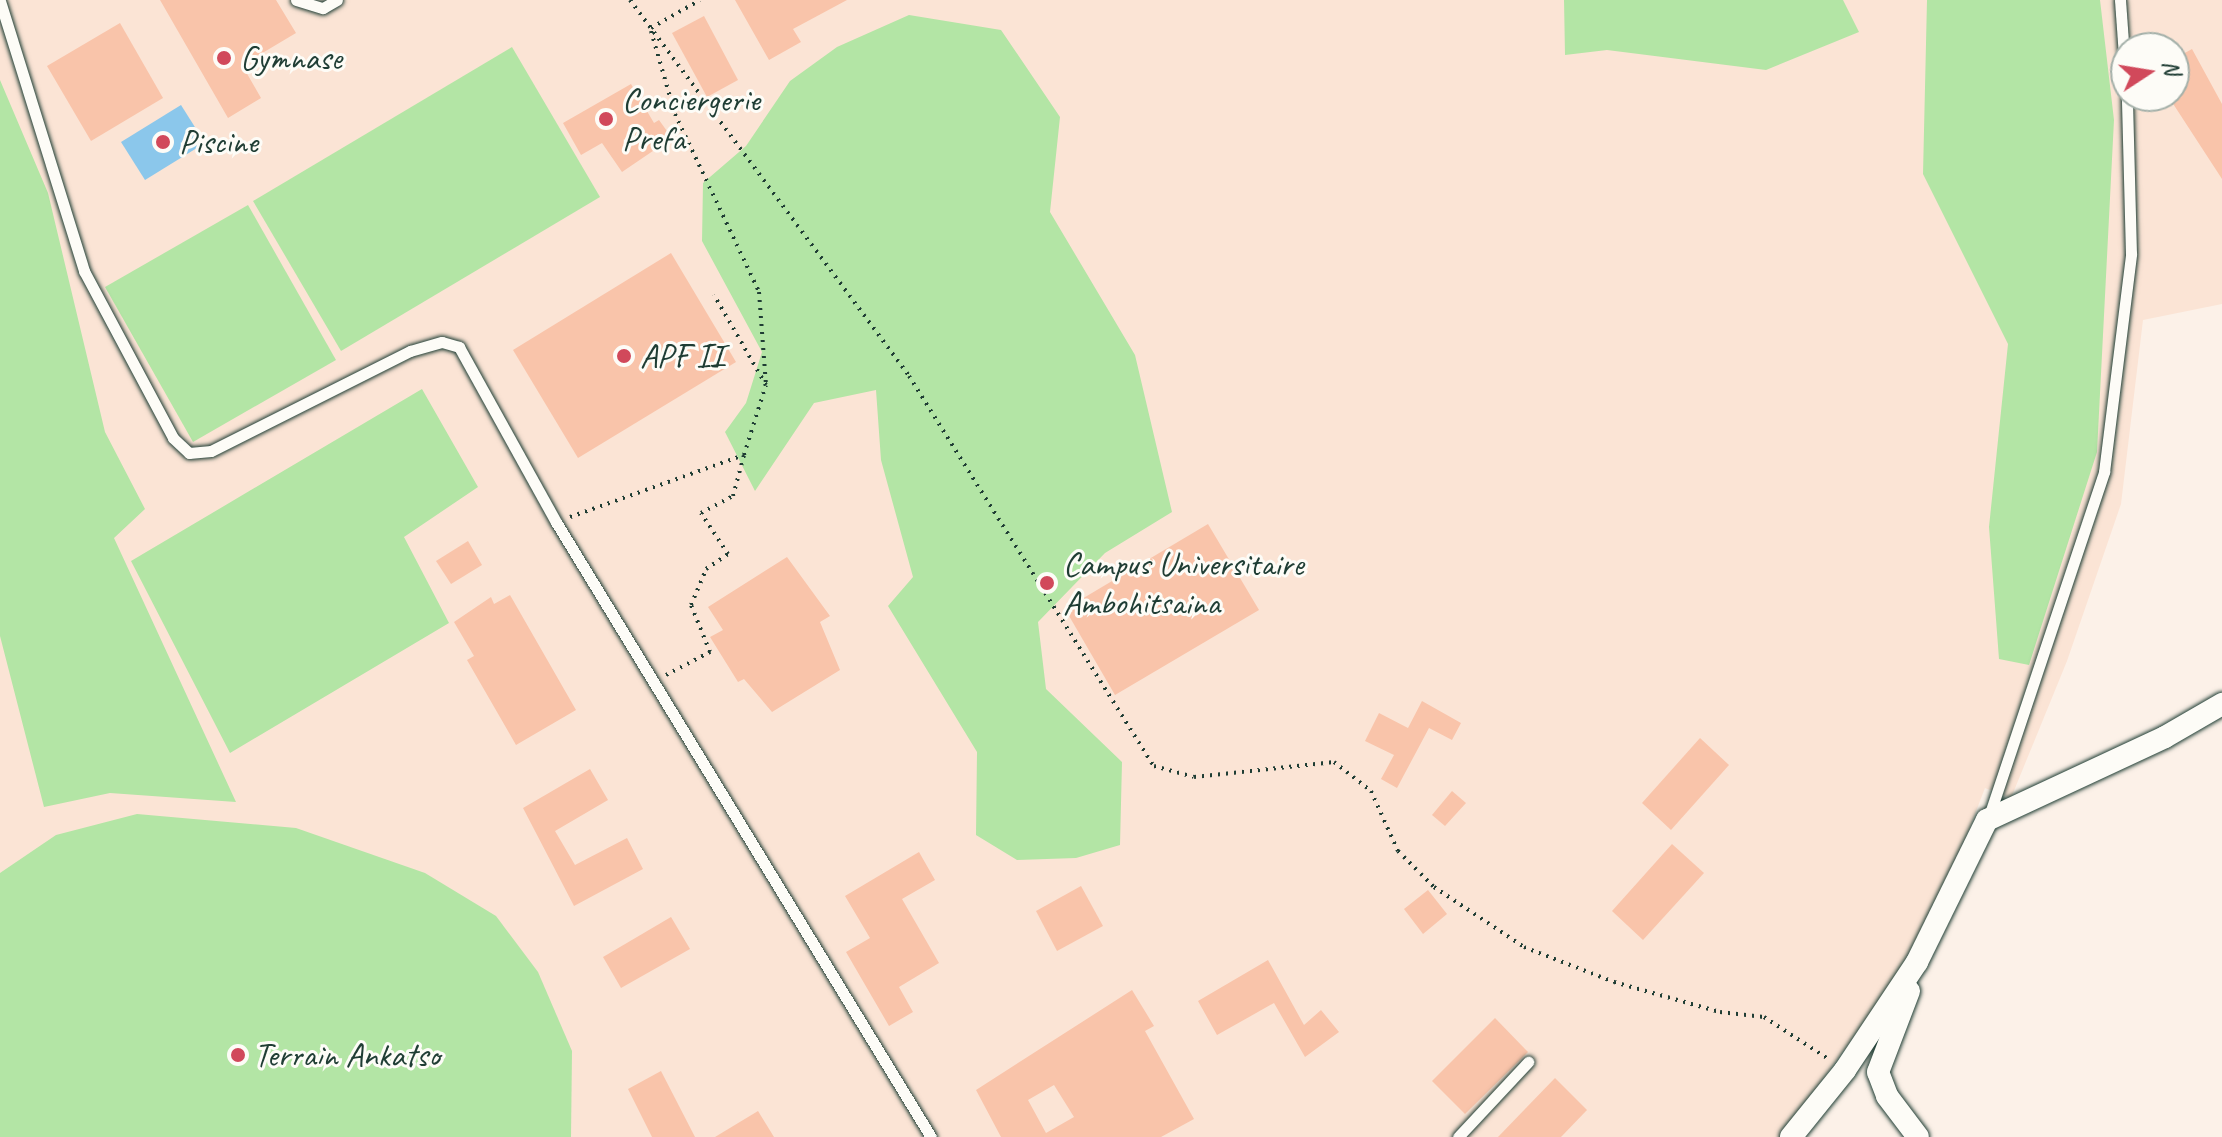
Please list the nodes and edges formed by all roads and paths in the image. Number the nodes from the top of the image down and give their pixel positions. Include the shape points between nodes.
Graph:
1 (296, 0) edge
2 (337, 0) edge
3 (630, 0) edge
4 (700, 0) edge
5 (2120, 0) edge
6 (0, 1) edge
7 (651, 28) junction
8 (2122, 32) edge
9 (2127, 112) edge
10 (714, 295) dead end
11 (766, 385) junction
12 (744, 455) junction
13 (556, 522) junction
14 (653, 681) junction
15 (2222, 704) edge
16 (1987, 820) junction
17 (1917, 962) junction
18 (1528, 1062) dead end
19 (1845, 1070) junction
20 (931, 1137) edge
21 (1458, 1137) edge
22 (1791, 1137) edge
23 (1918, 1137) edge

1 - 2 lane via 323,8
3 - 7 path
4 - 7 path
5 - 8 lane
6 - 13 lane via 84,271 173,438 189,453 211,451 410,351 442,342 459,347
7 - 11 path via 675,114 759,292
7 - 19 path via 909,376 1154,766 1194,777 1334,762 1371,791 1398,851 1434,887 1524,947 1614,982 1720,1012 1764,1017
9 - 16 lane via 2131,254 2104,472
10 - 11 path
11 - 12 path
12 - 13 path
12 - 14 path via 733,496 701,513 728,554 706,569 691,605 710,652
13 - 14 lane
14 - 20 lane
15 - 16 street via 2165,737
16 - 17 street
17 - 19 street
17 - 23 street via 1878,1072
18 - 21 lane
19 - 22 street

